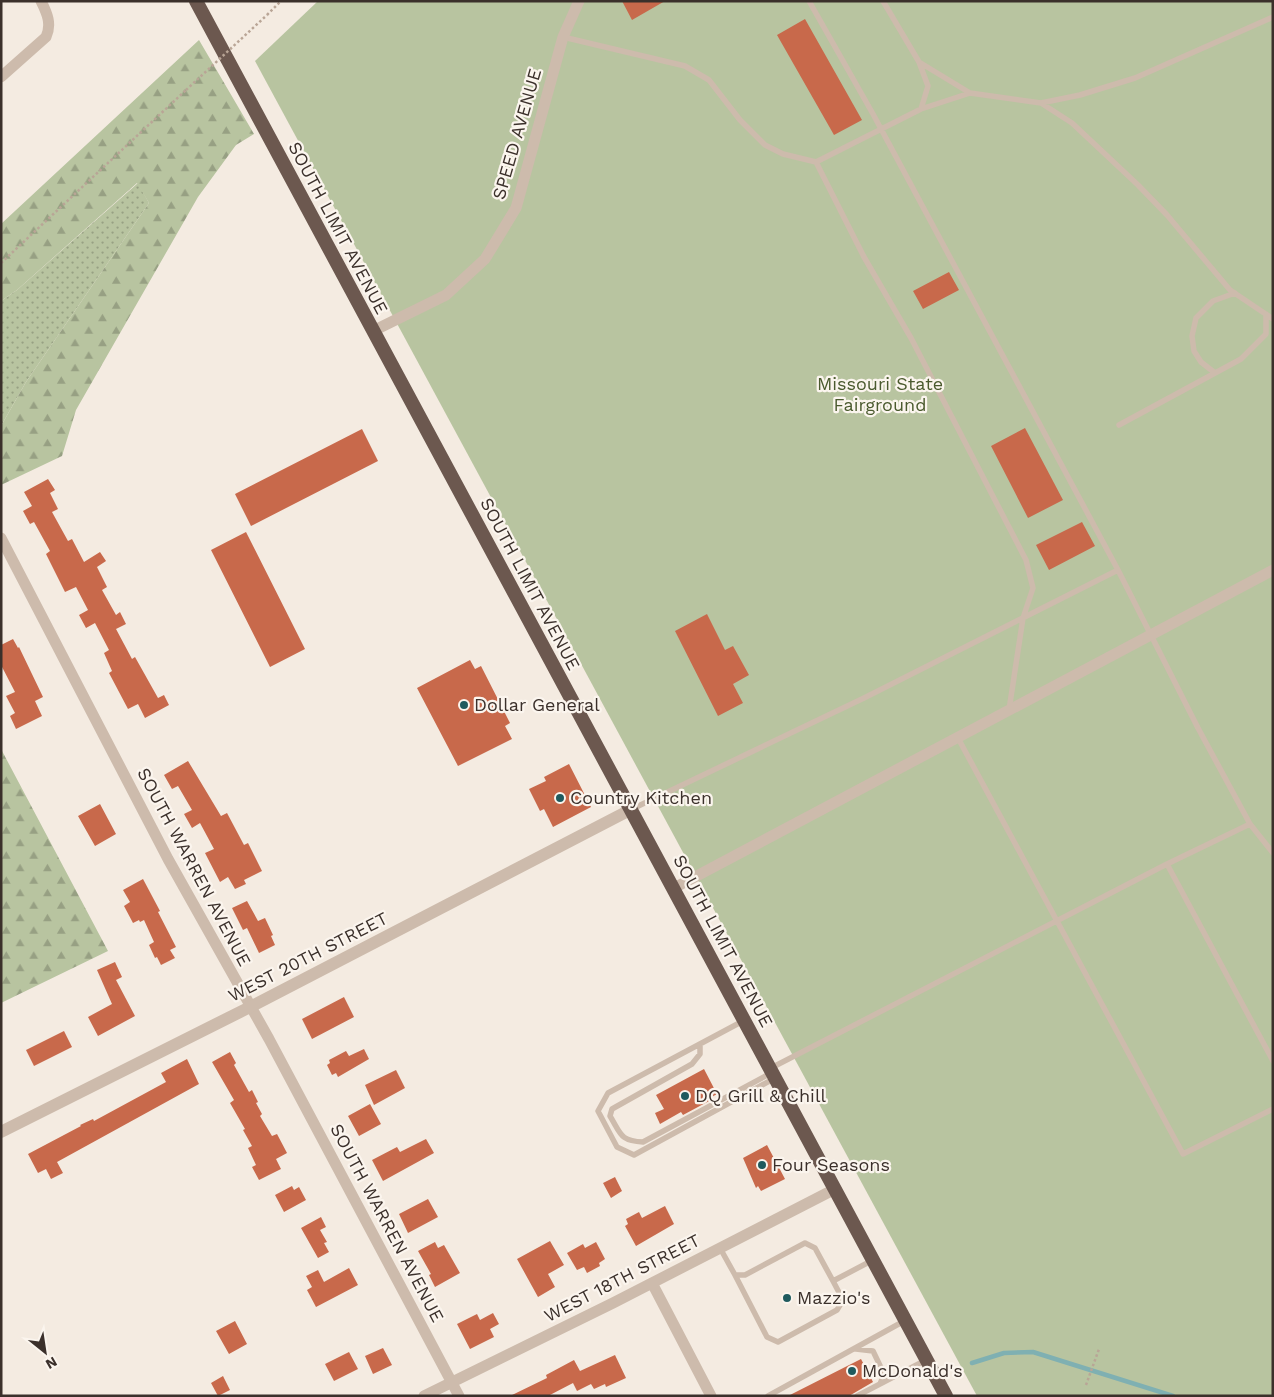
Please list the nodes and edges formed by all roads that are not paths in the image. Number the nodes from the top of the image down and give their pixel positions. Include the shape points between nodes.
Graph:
1 (41, 1) edge
2 (196, 1) edge
3 (580, 1) edge
4 (809, 1) edge
5 (883, 1) edge
6 (1273, 17) edge
7 (563, 37) junction
8 (918, 62) junction
9 (1, 77) edge
10 (970, 93) junction
11 (1041, 103) junction
12 (921, 109) junction
13 (881, 129) junction
14 (816, 162) junction
15 (1235, 293) junction
16 (1266, 314) junction
17 (1273, 319) edge
18 (373, 332) junction
19 (1215, 373) junction
20 (1119, 425) dead end
21 (1, 538) edge
22 (1118, 570) junction
23 (1273, 570) edge
24 (1023, 618) junction
25 (1151, 636) junction
26 (1008, 710) junction
27 (958, 738) junction
28 (630, 810) junction
29 (1250, 824) junction
30 (1273, 853) edge
31 (1167, 864) junction
32 (674, 888) junction
33 (1058, 920) junction
34 (250, 1006) junction
35 (745, 1020) junction
36 (700, 1044) junction
37 (1273, 1061) edge
38 (773, 1073) junction
39 (1273, 1109) edge
40 (1, 1132) edge
41 (835, 1189) junction
42 (720, 1248) junction
43 (874, 1260) junction
44 (735, 1275) junction
45 (833, 1282) junction
46 (652, 1283) junction
47 (906, 1320) junction
48 (854, 1349) junction
49 (927, 1359) junction
50 (451, 1382) junction
51 (880, 1384) junction
52 (784, 1387) junction
53 (424, 1396) edge
54 (459, 1396) edge
55 (711, 1396) edge
56 (768, 1396) edge
57 (778, 1396) edge
58 (857, 1396) edge
59 (946, 1396) edge

1 - 9 street via 49,23 46,37
2 - 18 highway, SOUTH LIMIT AVENUE
3 - 7 street, SPEED AVENUE
4 - 13 lane
5 - 8 lane
6 - 11 lane via 1135,78
7 - 14 lane via 685,66 709,80 740,120 765,145 783,154
7 - 18 street, SPEED AVENUE via 516,208 485,259 446,295
8 - 10 lane
8 - 12 lane via 928,86
10 - 11 lane
10 - 12 lane
11 - 15 lane via 1072,123 1138,185
12 - 13 lane
13 - 14 lane
13 - 22 lane
14 - 24 lane via 1026,560 1033,588
15 - 16 lane
15 - 19 lane via 1213,301 1196,318 1192,336 1194,351 1201,362
16 - 17 lane
16 - 19 lane via 1266,334 1241,359
18 - 28 highway, SOUTH LIMIT AVENUE
19 - 20 lane
21 - 34 street, SOUTH WARREN AVENUE via 168,859
22 - 24 lane
22 - 25 lane
23 - 25 street
24 - 26 lane
24 - 28 lane
25 - 26 street
25 - 29 lane
26 - 27 street
27 - 32 street
27 - 33 lane
28 - 32 highway, SOUTH LIMIT AVENUE
28 - 34 street, WEST 20TH STREET
29 - 30 lane
29 - 31 lane
31 - 33 lane
31 - 37 lane
32 - 35 highway, SOUTH LIMIT AVENUE
33 - 38 lane
33 - 39 lane via 1183,1154
34 - 40 street, WEST 20TH STREET
34 - 50 street, SOUTH WARREN AVENUE
35 - 36 lane
35 - 38 highway, SOUTH LIMIT AVENUE
36 - 38 lane via 700,1054 692,1064 612,1109 610,1116 622,1137 630,1142 643,1142
36 - 38 lane via 608,1093 598,1111 617,1147 634,1154
38 - 41 highway, SOUTH LIMIT AVENUE
41 - 42 street, WEST 18TH STREET
41 - 43 highway, SOUTH LIMIT AVENUE
42 - 44 lane
42 - 46 street, WEST 18TH STREET
43 - 45 lane
43 - 47 highway, SOUTH LIMIT AVENUE
44 - 45 lane via 745,1275 805,1244 815,1248
44 - 45 lane via 767,1338 778,1342 837,1310 843,1300
46 - 50 street, WEST 18TH STREET
46 - 55 street
47 - 48 lane
47 - 49 highway, SOUTH LIMIT AVENUE
48 - 51 lane via 873,1351 884,1374
48 - 52 lane
49 - 51 lane
49 - 59 highway, SOUTH LIMIT AVENUE
50 - 53 street, WEST 18TH STREET
50 - 54 street, SOUTH WARREN AVENUE
51 - 58 lane
52 - 56 lane
52 - 57 lane

